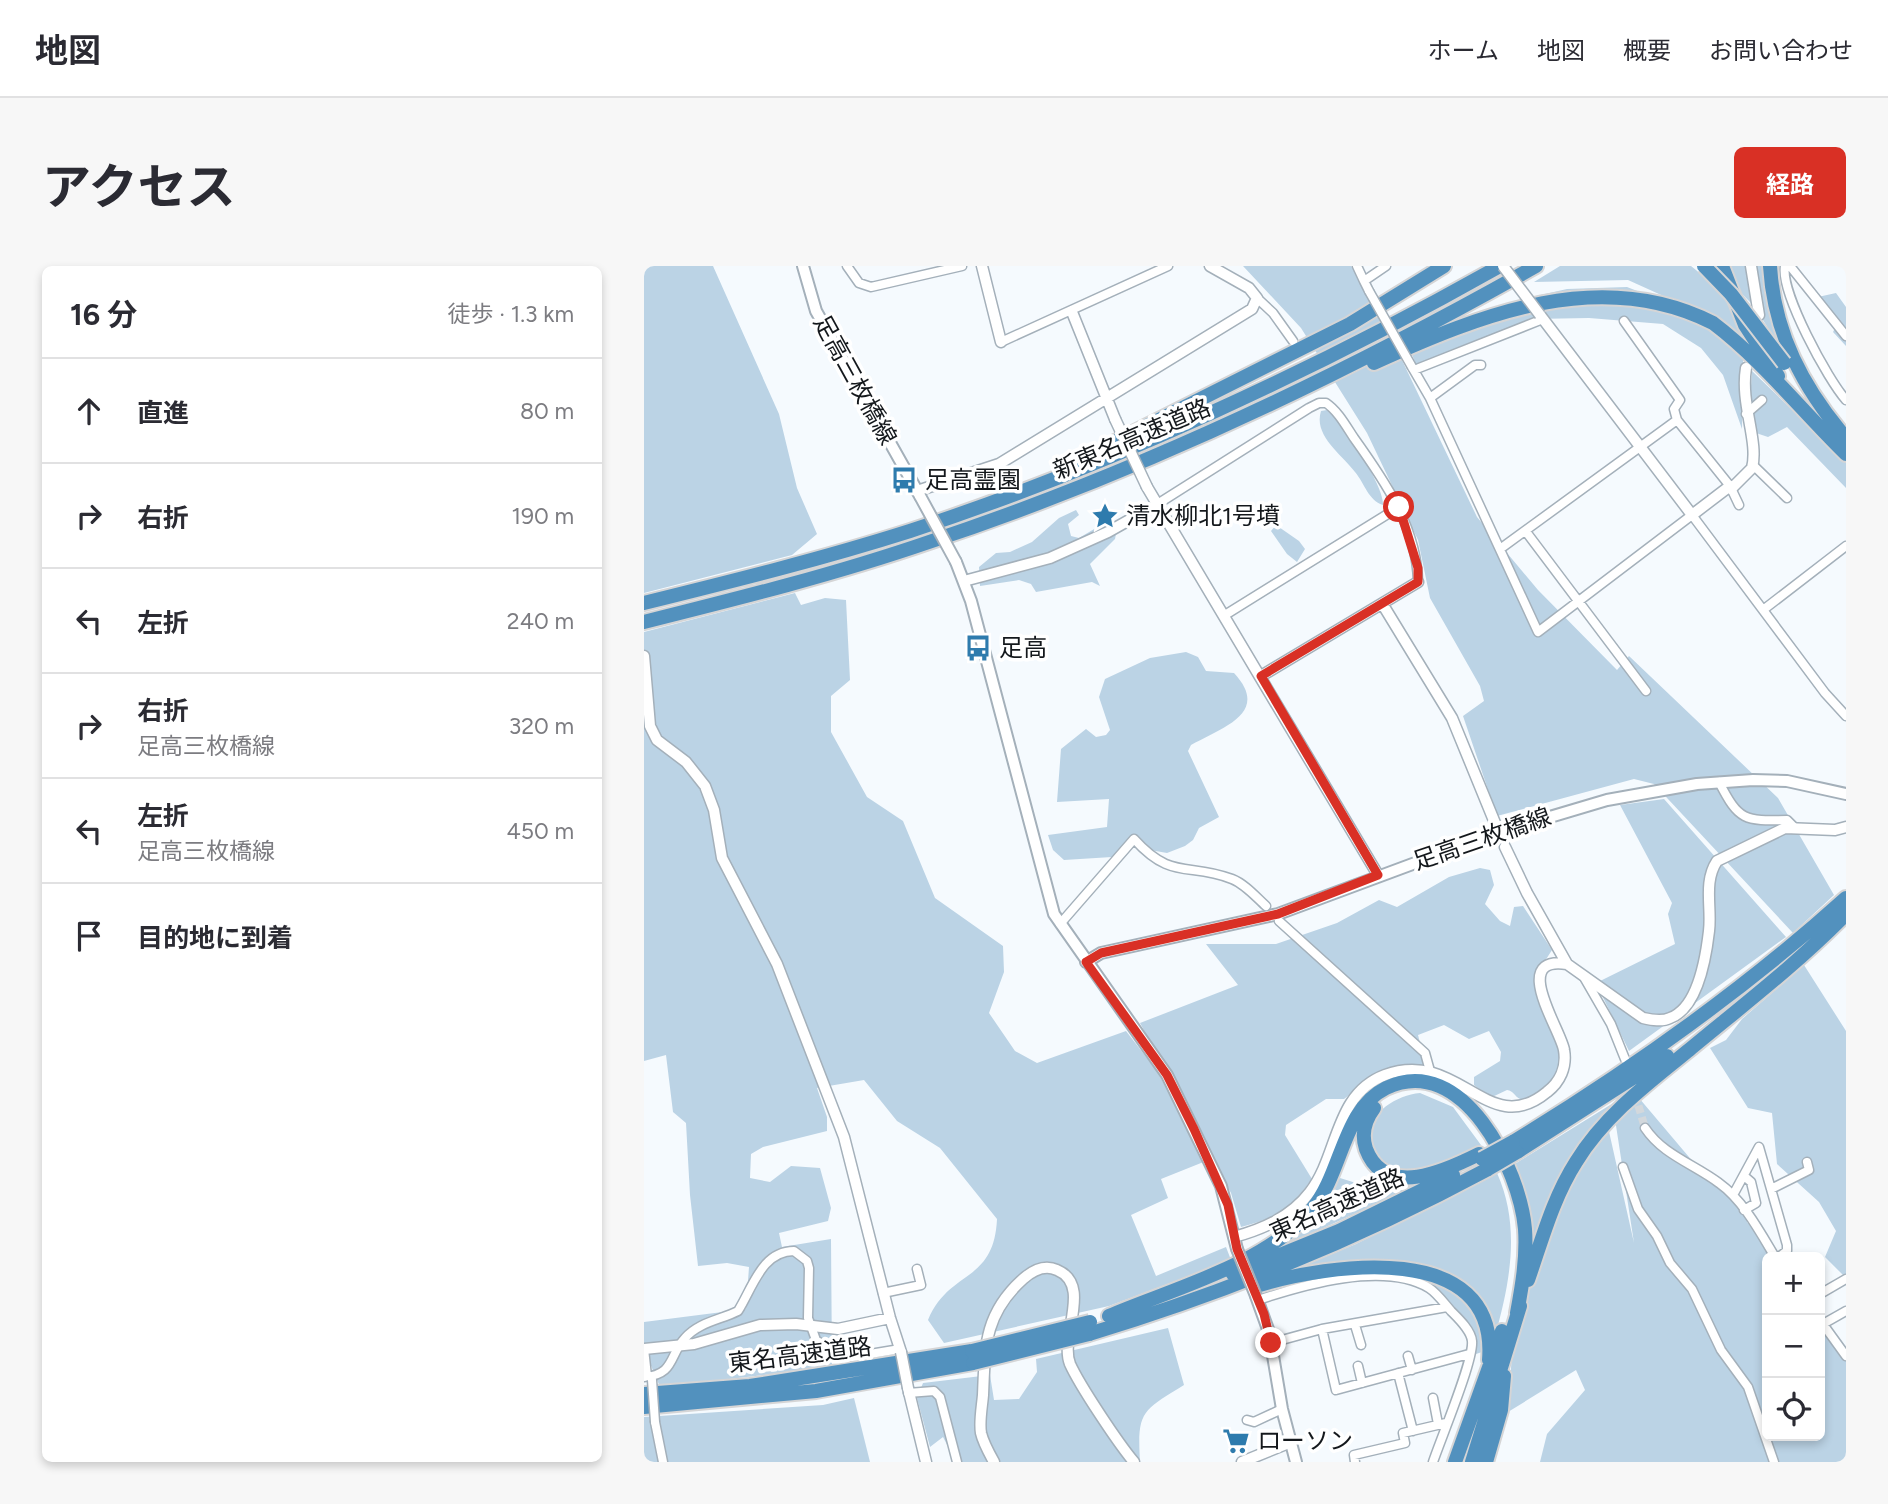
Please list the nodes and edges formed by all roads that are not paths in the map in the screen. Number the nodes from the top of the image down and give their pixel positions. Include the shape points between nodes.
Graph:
1 (803, 266) edge
2 (847, 266) edge
3 (962, 266) edge
4 (982, 266) edge
5 (1168, 266) edge
6 (1210, 266) edge
7 (1357, 266) edge
8 (1386, 266) edge
9 (1444, 266) edge
10 (1501, 266) edge
11 (1536, 266) edge
12 (1704, 266) edge
13 (1722, 266) edge
14 (1751, 266) edge
15 (1770, 266) edge
16 (1788, 266) edge
17 (1364, 281) junction
18 (1257, 298) junction
19 (1072, 312) junction
20 (1759, 315) dead end
21 (1541, 317) junction
22 (1624, 321) dead end
23 (1846, 336) edge
24 (1293, 341) dead end
25 (1002, 342) joint
26 (1788, 361) junction
27 (1481, 365) dead end
28 (1413, 368) junction
29 (1746, 368) dead end
30 (1106, 398) junction
31 (1430, 398) junction
32 (1762, 400) dead end
33 (1846, 400) edge
34 (1814, 410) junction
35 (1746, 414) junction
36 (1677, 420) junction
37 (1846, 438) edge
38 (1639, 446) junction
39 (1846, 454) edge
40 (1144, 460) junction
41 (1753, 465) junction
42 (1730, 486) junction
43 (919, 494) junction
44 (1787, 498) dead end
45 (1156, 505) junction
46 (1739, 505) dead end
47 (1399, 507) junction
48 (1692, 515) junction
49 (912, 530) junction
50 (1527, 533) junction
51 (1846, 546) edge
52 (1500, 549) junction
53 (964, 581) junction
54 (1418, 582) joint
55 (1578, 600) junction
56 (644, 603) edge
57 (1383, 605) junction
58 (1763, 610) junction
59 (1225, 615) junction
60 (644, 622) edge
61 (644, 656) edge
62 (1261, 676) junction
63 (1646, 691) dead end
64 (1846, 716) edge
65 (1719, 782) junction
66 (1846, 794) edge
67 (1495, 823) dead end
68 (1794, 827) junction
69 (1846, 827) edge
70 (1505, 847) dead end
71 (1378, 875) junction
72 (1846, 898) edge
73 (1266, 906) dead end
74 (1846, 914) edge
75 (1279, 921) dead end
76 (1060, 923) junction
77 (1086, 962) junction
78 (1567, 964) junction
79 (1585, 979) junction
80 (1625, 1059) dead end
81 (1430, 1071) junction
82 (1645, 1128) tunnel mouth
83 (1513, 1144) junction
84 (1483, 1161) junction
85 (1807, 1162) dead end
86 (1622, 1167) dead end
87 (1744, 1176) junction
88 (1771, 1189) junction
89 (1734, 1195) junction
90 (1744, 1210) junction
91 (1234, 1237) junction
92 (1773, 1252) edge
93 (1785, 1252) edge
94 (917, 1269) dead end
95 (1846, 1279) edge
96 (1825, 1291) edge
97 (883, 1293) junction
98 (1257, 1298) junction
99 (1447, 1307) junction
100 (1846, 1311) edge
101 (1517, 1313) junction
102 (1154, 1314) junction
103 (1109, 1316) junction
104 (890, 1318) junction
105 (1825, 1320) edge
106 (1355, 1325) junction
107 (809, 1326) junction
108 (1825, 1327) edge
109 (1090, 1328) junction
110 (1322, 1329) junction
111 (1271, 1343) junction
112 (1361, 1345) dead end
113 (679, 1346) junction
114 (644, 1348) edge
115 (901, 1351) junction
116 (1469, 1354) junction
117 (1506, 1354) junction
118 (1408, 1356) dead end
119 (1846, 1356) edge
120 (973, 1357) junction
121 (1357, 1366) dead end
122 (1412, 1370) junction
123 (1398, 1374) junction
124 (1487, 1374) junction
125 (649, 1377) edge
126 (1362, 1383) junction
127 (908, 1391) junction
128 (644, 1394) edge
129 (1433, 1398) dead end
130 (644, 1407) edge
131 (1282, 1409) junction
132 (1247, 1420) dead end
133 (1442, 1423) junction
134 (1413, 1431) junction
135 (1290, 1442) junction
136 (663, 1462) edge
137 (926, 1462) edge
138 (957, 1462) edge
139 (993, 1462) edge
140 (1135, 1462) edge
141 (1242, 1462) edge
142 (1296, 1462) edge
143 (1355, 1462) edge
144 (1433, 1462) edge
145 (1455, 1462) edge
146 (1472, 1462) edge
147 (1486, 1462) edge
148 (1774, 1462) edge

1 - 43 main road, 足高三枚橋線 via 816,311
2 - 3 street via 859,283 871,287
4 - 25 street
5 - 19 street
6 - 18 street via 1249,288
7 - 17 street
8 - 17 street
9 - 49 highway via 1350,324 1251,376 1084,457
10 - 21 street, bridge
10 - 49 highway, 新東名高速道路 via 1339,352 1209,412 1088,464
11 - 40 highway, 新東名高速道路 via 1349,365
12 - 26 highway, bridge
13 - 34 highway via 1745,325 1775,372
14 - 20 street
15 - 26 highway
16 - 23 street
16 - 33 street via 1785,280 1793,304 1833,384
17 - 28 street, bridge
18 - 24 street
18 - 30 street via 1252,309 1235,322
19 - 25 street
19 - 30 street
21 - 28 street
21 - 38 street
22 - 36 street via 1680,400 1674,409
26 - 34 highway
27 - 31 street
28 - 31 street
29 - 35 street
30 - 43 street via 999,464
30 - 45 street, bridge
31 - 52 street
32 - 35 street
34 - 37 highway
34 - 39 highway
34 - 40 highway via 1691,309 1614,284 1574,285 1516,299 1269,411
35 - 41 street
36 - 38 street
36 - 42 street
38 - 48 street
38 - 50 street
40 - 60 highway, 新東名高速道路 via 930,542
41 - 42 street via 1742,480
41 - 44 street
42 - 46 street
42 - 48 street
43 - 53 main road, 足高三枚橋線, bridge
45 - 47 street via 1319,403 1332,407
45 - 53 street via 1050,558
45 - 59 street
47 - 54 street
47 - 59 street
48 - 55 street
48 - 58 street
49 - 56 highway, 新東名高速道路 via 785,569
50 - 52 street
50 - 55 street
51 - 58 street
52 - 55 street via 1538,632
53 - 76 main road, 足高三枚橋線
54 - 57 street
55 - 63 street
57 - 62 street
57 - 67 street via 1452,718
58 - 64 street
59 - 62 street
61 - 97 street via 650,726 657,740 705,786 722,858 777,964 844,1137
62 - 71 street
65 - 66 main road, 足高三枚橋線 via 1787,781
65 - 68 street via 1736,813 1744,818 1787,820
65 - 71 main road, 足高三枚橋線 via 1627,796 1537,819
68 - 69 street
68 - 79 street via 1725,855 1712,869 1709,931 1698,984 1675,1016 1643,1018
70 - 78 street
71 - 77 main road, 足高三枚橋線 via 1278,914 1101,953
72 - 83 highway, 東名高速道路 via 1703,1016
73 - 76 street via 1238,881 1178,870 1150,857 1134,839
74 - 83 highway, 東名高速道路 via 1645,1072
74 - 101 highway via 1595,1134 1557,1198
75 - 81 street via 1425,1053
76 - 77 main road, 足高三枚橋線
77 - 91 main road, 足高三枚橋線 via 1167,1075 1221,1186
78 - 79 street
78 - 81 street via 1548,966 1539,982 1564,1049 1562,1074 1547,1093 1524,1105 1501,1107
79 - 80 street
81 - 91 street via 1385,1075 1363,1089 1345,1111 1310,1193 1270,1226
82 - 89 street via 1656,1144
83 - 84 highway, 東名高速道路, bridge
84 - 102 highway, 東名高速道路 via 1342,1242
84 - 103 highway, 東名高速道路 via 1274,1259
84 - 124 highway via 1432,1175 1396,1177 1371,1159 1364,1139 1366,1122 1372,1109 1391,1094 1419,1088 1438,1092 1469,1117 1502,1170 1514,1205 1517,1256 1508,1311
85 - 88 street via 1809,1170
86 - 148 street via 1638,1209 1670,1263 1692,1289 1721,1350 1748,1387
87 - 88 street via 1759,1147
87 - 89 street
87 - 90 street via 1751,1182 1756,1203
88 - 93 street
89 - 90 street
90 - 92 street
91 - 98 main road, 足高三枚橋線, bridge
94 - 97 street via 921,1285
95 - 96 street
97 - 104 street
98 - 99 street via 1321,1280 1370,1277 1416,1282 1431,1289
98 - 111 main road, 足高三枚橋線
99 - 106 street
99 - 116 street via 1469,1332
100 - 105 street
101 - 103 highway via 1525,1229 1519,1194 1507,1164 1462,1099 1447,1088 1406,1082 1372,1098 1360,1113 1332,1179 1293,1228 1243,1260
101 - 117 highway
102 - 109 highway, 東名高速道路
102 - 124 highway via 1310,1272 1359,1267 1412,1271 1457,1286 1480,1309 1489,1336
103 - 109 highway, 東名高速道路
104 - 107 street via 849,1328
104 - 115 street
106 - 110 street
106 - 112 street
107 - 113 street via 760,1325
107 - 113 street via 807,1261 794,1251 782,1251 764,1266 738,1311 698,1326
107 - 115 street via 816,1340 842,1356
108 - 119 street
109 - 120 highway, 東名高速道路, bridge
110 - 111 street
110 - 126 street via 1336,1390
111 - 131 main road, 足高三枚橋線
113 - 114 street
113 - 125 street via 671,1365
114 - 125 street
115 - 127 street, bridge
116 - 122 street
116 - 133 street via 1467,1370
117 - 146 highway
117 - 147 highway via 1501,1410
118 - 122 street
120 - 128 highway, 東名高速道路
120 - 130 highway, 東名高速道路 via 803,1392
121 - 126 street
122 - 123 street
123 - 126 street
123 - 134 street
124 - 145 highway
125 - 136 street, bridge
127 - 137 street
127 - 138 street via 934,1391 940,1397
129 - 133 street
131 - 132 street via 1254,1422
131 - 135 main road, 足高三枚橋線
133 - 134 street
133 - 144 street
134 - 143 street via 1403,1433 1405,1443 1354,1455
135 - 141 street
135 - 142 main road, 足高三枚橋線
139 - 140 street via 981,1432 987,1333 1005,1297 1033,1270 1045,1268 1069,1279 1073,1291 1069,1362

